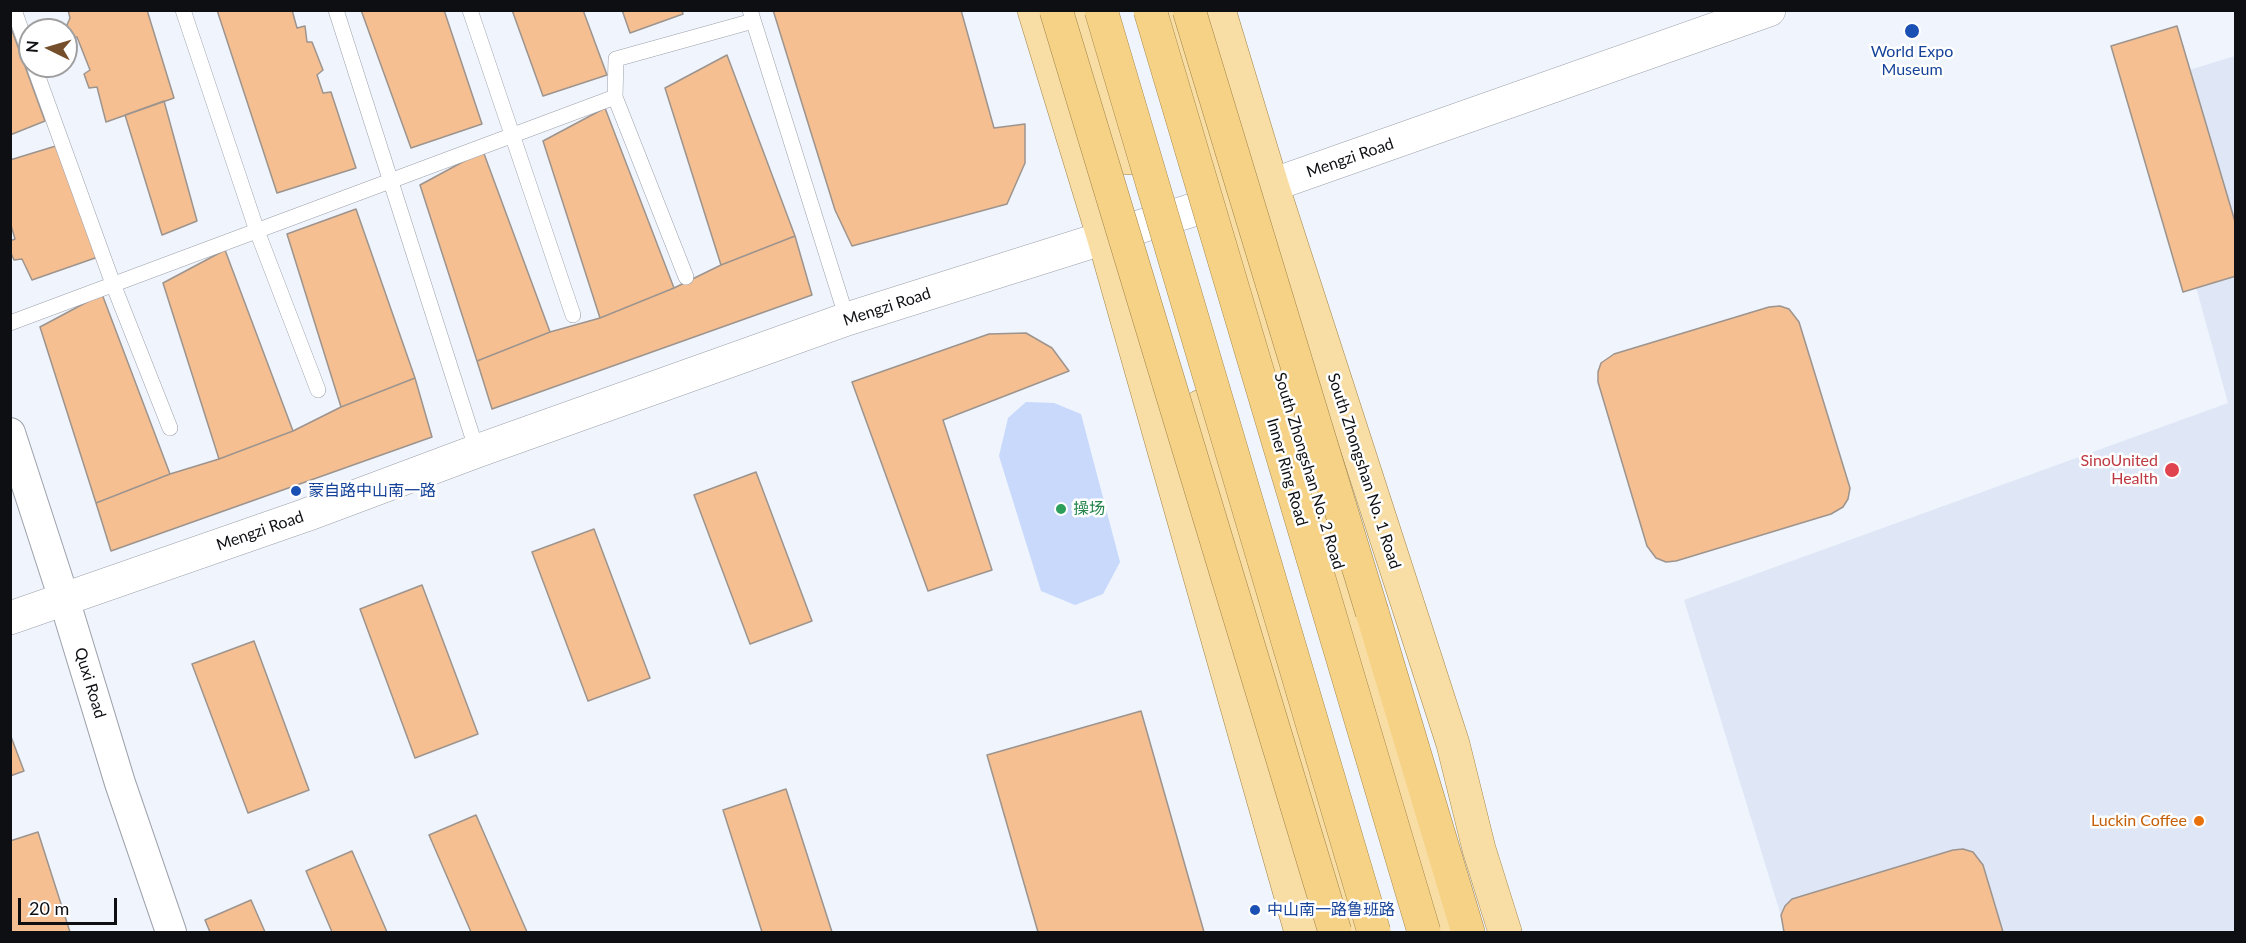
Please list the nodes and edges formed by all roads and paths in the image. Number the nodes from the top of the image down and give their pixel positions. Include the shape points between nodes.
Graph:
1 (183, 10) edge
2 (336, 10) edge
3 (470, 10) edge
4 (1034, 10) edge
5 (1056, 10) edge
6 (1082, 10) edge
7 (1101, 10) edge
8 (1150, 10) edge
9 (1172, 10) edge
10 (1189, 10) edge
11 (1219, 10) edge
12 (1769, 10) edge
13 (752, 16) edge
14 (38, 78) edge
15 (615, 97) junction
16 (512, 135) junction
17 (390, 181) junction
18 (1272, 185) junction
19 (1228, 200) junction
20 (1150, 224) junction
21 (256, 231) junction
22 (1104, 239) junction
23 (686, 277) dead end
24 (113, 284) junction
25 (573, 315) dead end
26 (848, 319) junction
27 (10, 323) edge
28 (1300, 378) junction
29 (318, 390) dead end
30 (170, 428) dead end
31 (10, 433) edge
32 (477, 451) junction
33 (64, 599) junction
34 (10, 618) edge
35 (1352, 691) junction
36 (171, 933) edge
37 (1301, 933) edge
38 (1335, 933) edge
39 (1352, 933) edge
40 (1374, 933) edge
41 (1424, 933) edge
42 (1447, 933) edge
43 (1468, 933) edge
44 (1505, 933) edge

1 - 21 lane
2 - 17 lane
3 - 16 lane
4 - 22 main road
5 - 38 highway, bridge
6 - 20 main road
7 - 40 highway, bridge
8 - 35 highway, Inner Ring Road, bridge
9 - 19 main road, South Zhongshan No. 2 Road
10 - 28 highway, bridge
11 - 18 main road, South Zhongshan No. 1 Road
12 - 18 street, Mengzi Road
13 - 15 lane via 616,59
13 - 26 lane
14 - 24 lane
15 - 16 lane
15 - 23 lane
16 - 17 lane
16 - 25 lane
17 - 21 lane
17 - 32 lane
18 - 19 street, Mengzi Road
18 - 44 main road, South Zhongshan No. 1 Road via 1453,744
19 - 20 street, Mengzi Road
19 - 42 main road, South Zhongshan No. 2 Road
20 - 22 street, Mengzi Road
20 - 39 main road
21 - 24 lane
21 - 29 lane
22 - 26 street, Mengzi Road
22 - 37 main road
24 - 27 lane
24 - 30 lane
26 - 32 street, Mengzi Road
28 - 35 highway, bridge
28 - 43 highway, bridge
31 - 33 street, Quxi Road
32 - 33 street, Mengzi Road
33 - 34 street, Mengzi Road
33 - 36 street, Quxi Road
35 - 41 highway, Inner Ring Road, bridge

